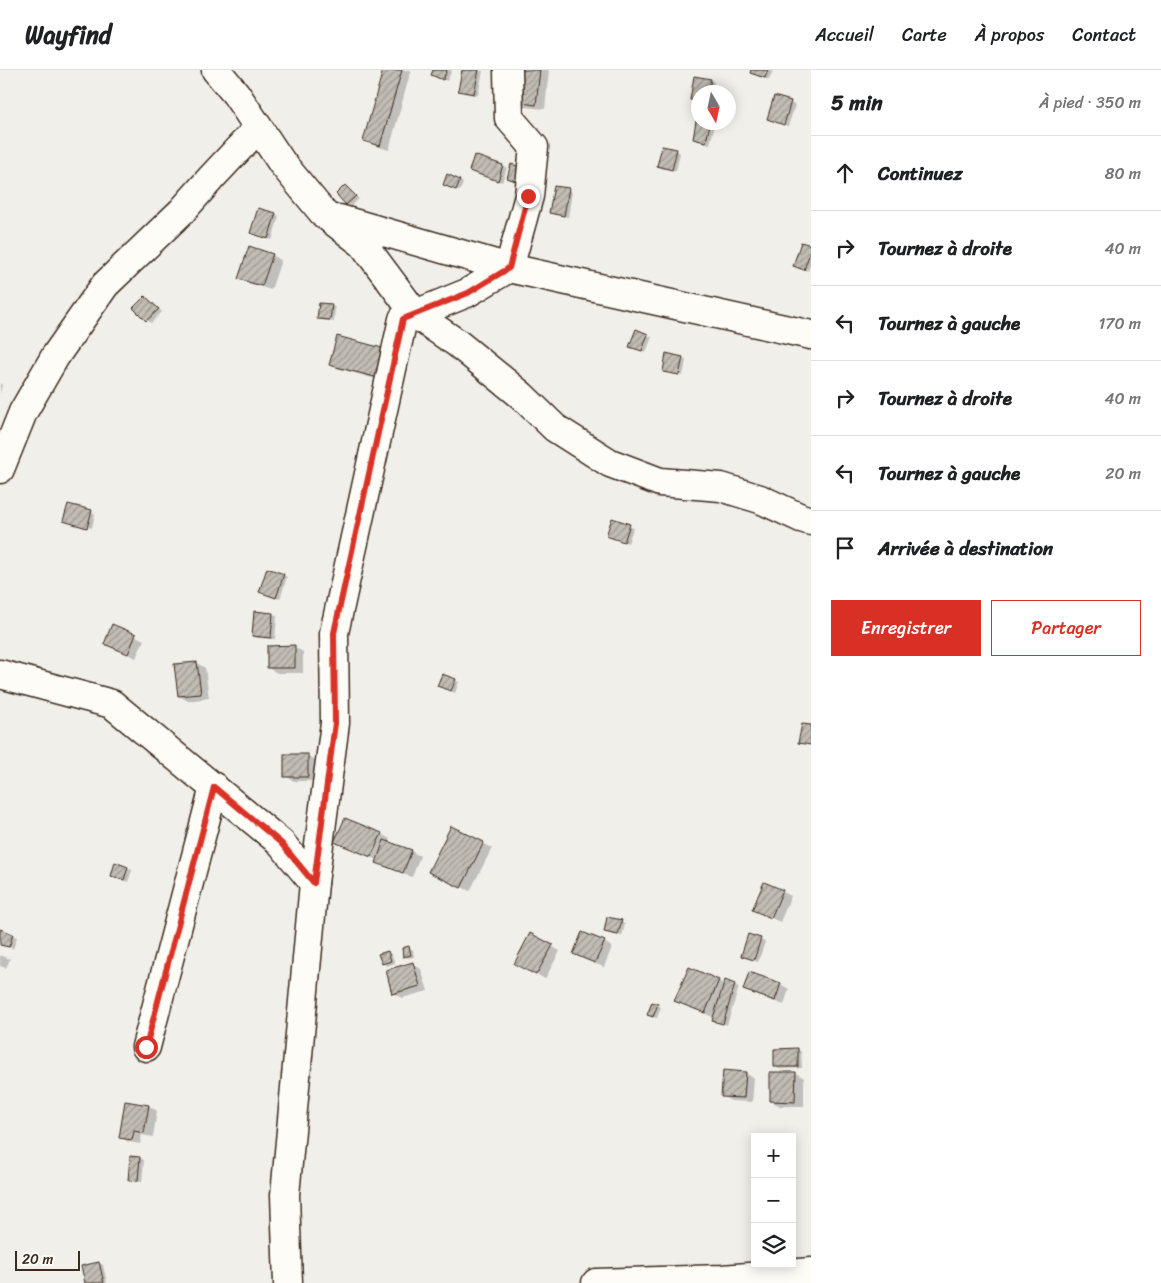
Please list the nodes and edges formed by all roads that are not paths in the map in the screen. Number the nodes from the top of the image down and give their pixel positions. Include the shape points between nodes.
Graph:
1 (216, 70) edge
2 (508, 70) edge
3 (258, 128) junction
4 (324, 214) junction
5 (509, 268) junction
6 (416, 314) junction
7 (811, 335) edge
8 (0, 469) edge
9 (811, 521) edge
10 (0, 674) edge
11 (214, 787) junction
12 (314, 883) junction
13 (146, 1047) dead end
14 (811, 1272) edge
15 (722, 1281) edge
16 (288, 1283) edge
17 (596, 1283) edge

1 - 3 street
2 - 5 street via 509,118 534,147 528,196
3 - 4 street
3 - 8 street via 182,212 105,285 56,355 23,412
4 - 5 street
4 - 6 street via 363,244
5 - 6 street via 468,293
5 - 7 street
6 - 9 street via 521,395 555,428 610,463 660,482 721,486
6 - 12 street via 403,319 334,633 335,723
10 - 11 street via 112,704
11 - 12 street via 281,843
11 - 13 street
12 - 16 street via 285,1195
14 - 15 street
15 - 17 street

